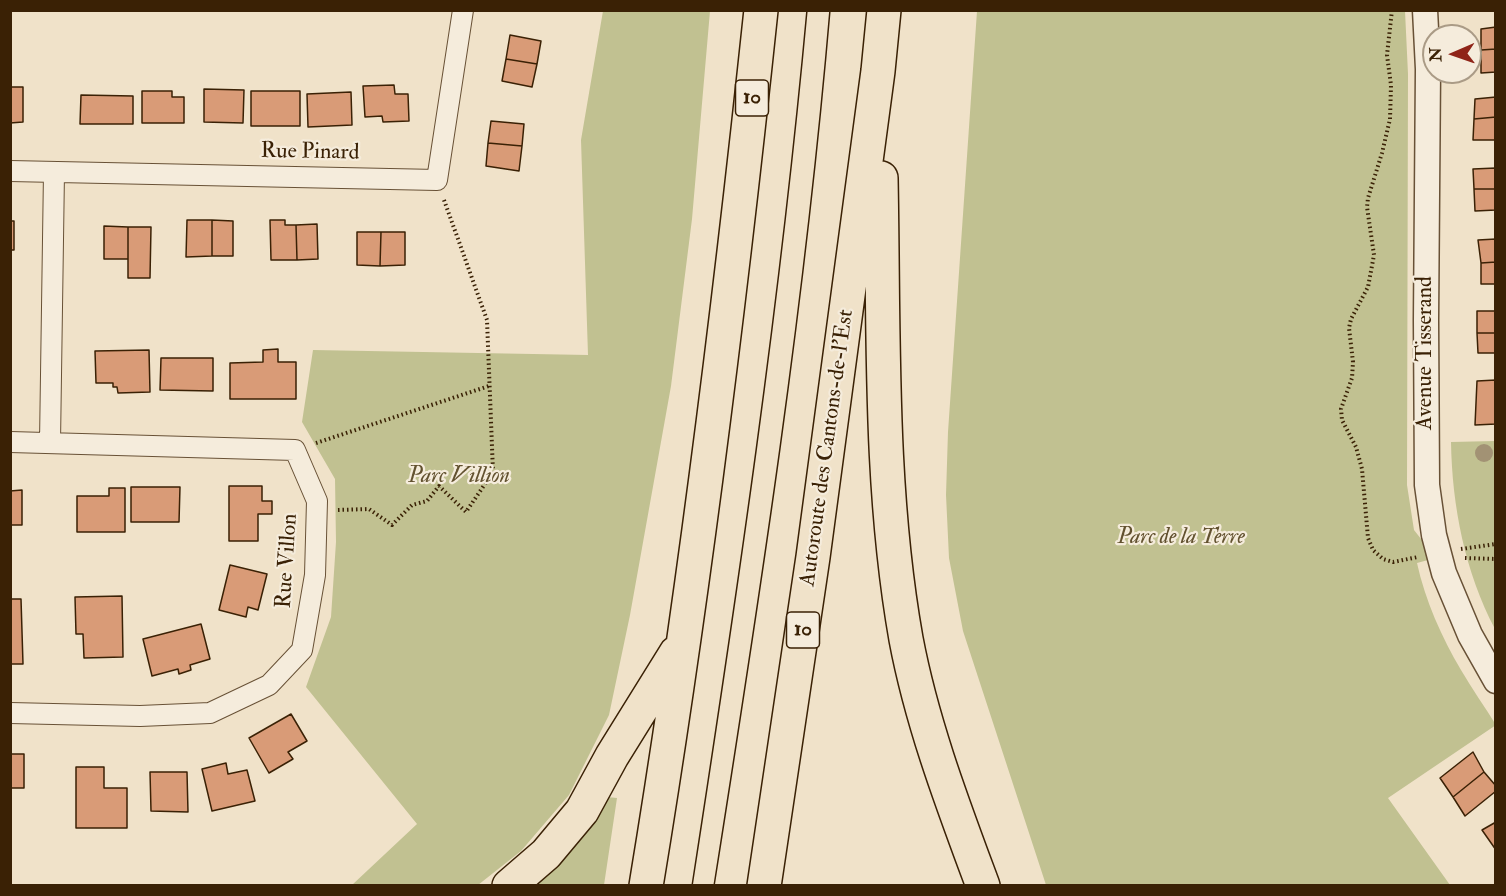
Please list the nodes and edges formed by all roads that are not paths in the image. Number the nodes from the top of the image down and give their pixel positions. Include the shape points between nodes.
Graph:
1 (463, 10) edge
2 (761, 10) edge
3 (884, 10) edge
4 (1425, 10) edge
5 (878, 71) junction
6 (10, 171) edge
7 (54, 172) junction
8 (10, 442) edge
9 (50, 442) junction
10 (683, 642) junction
11 (1496, 681) edge
12 (10, 713) edge
13 (508, 885) edge
14 (646, 885) edge
15 (764, 885) edge
16 (983, 885) edge

1 - 7 street, Rue Pinard via 437,180
2 - 10 highway, 10 via 729,301
3 - 5 highway, Autoroute des Cantons-de-l'Est / 10
4 - 11 street, Avenue Tisserand via 1427,485 1444,573 1470,635
5 - 15 highway, Autoroute des Cantons-de-l'Est / 10 via 813,557
5 - 16 highway via 886,452 894,559 907,641 924,711
6 - 7 street, Rue Pinard
7 - 9 street
8 - 9 street
9 - 12 street, Rue Villon via 295,450 317,501 315,575 302,650 269,685 210,713
10 - 13 highway via 582,811 546,854
10 - 14 highway, 10

